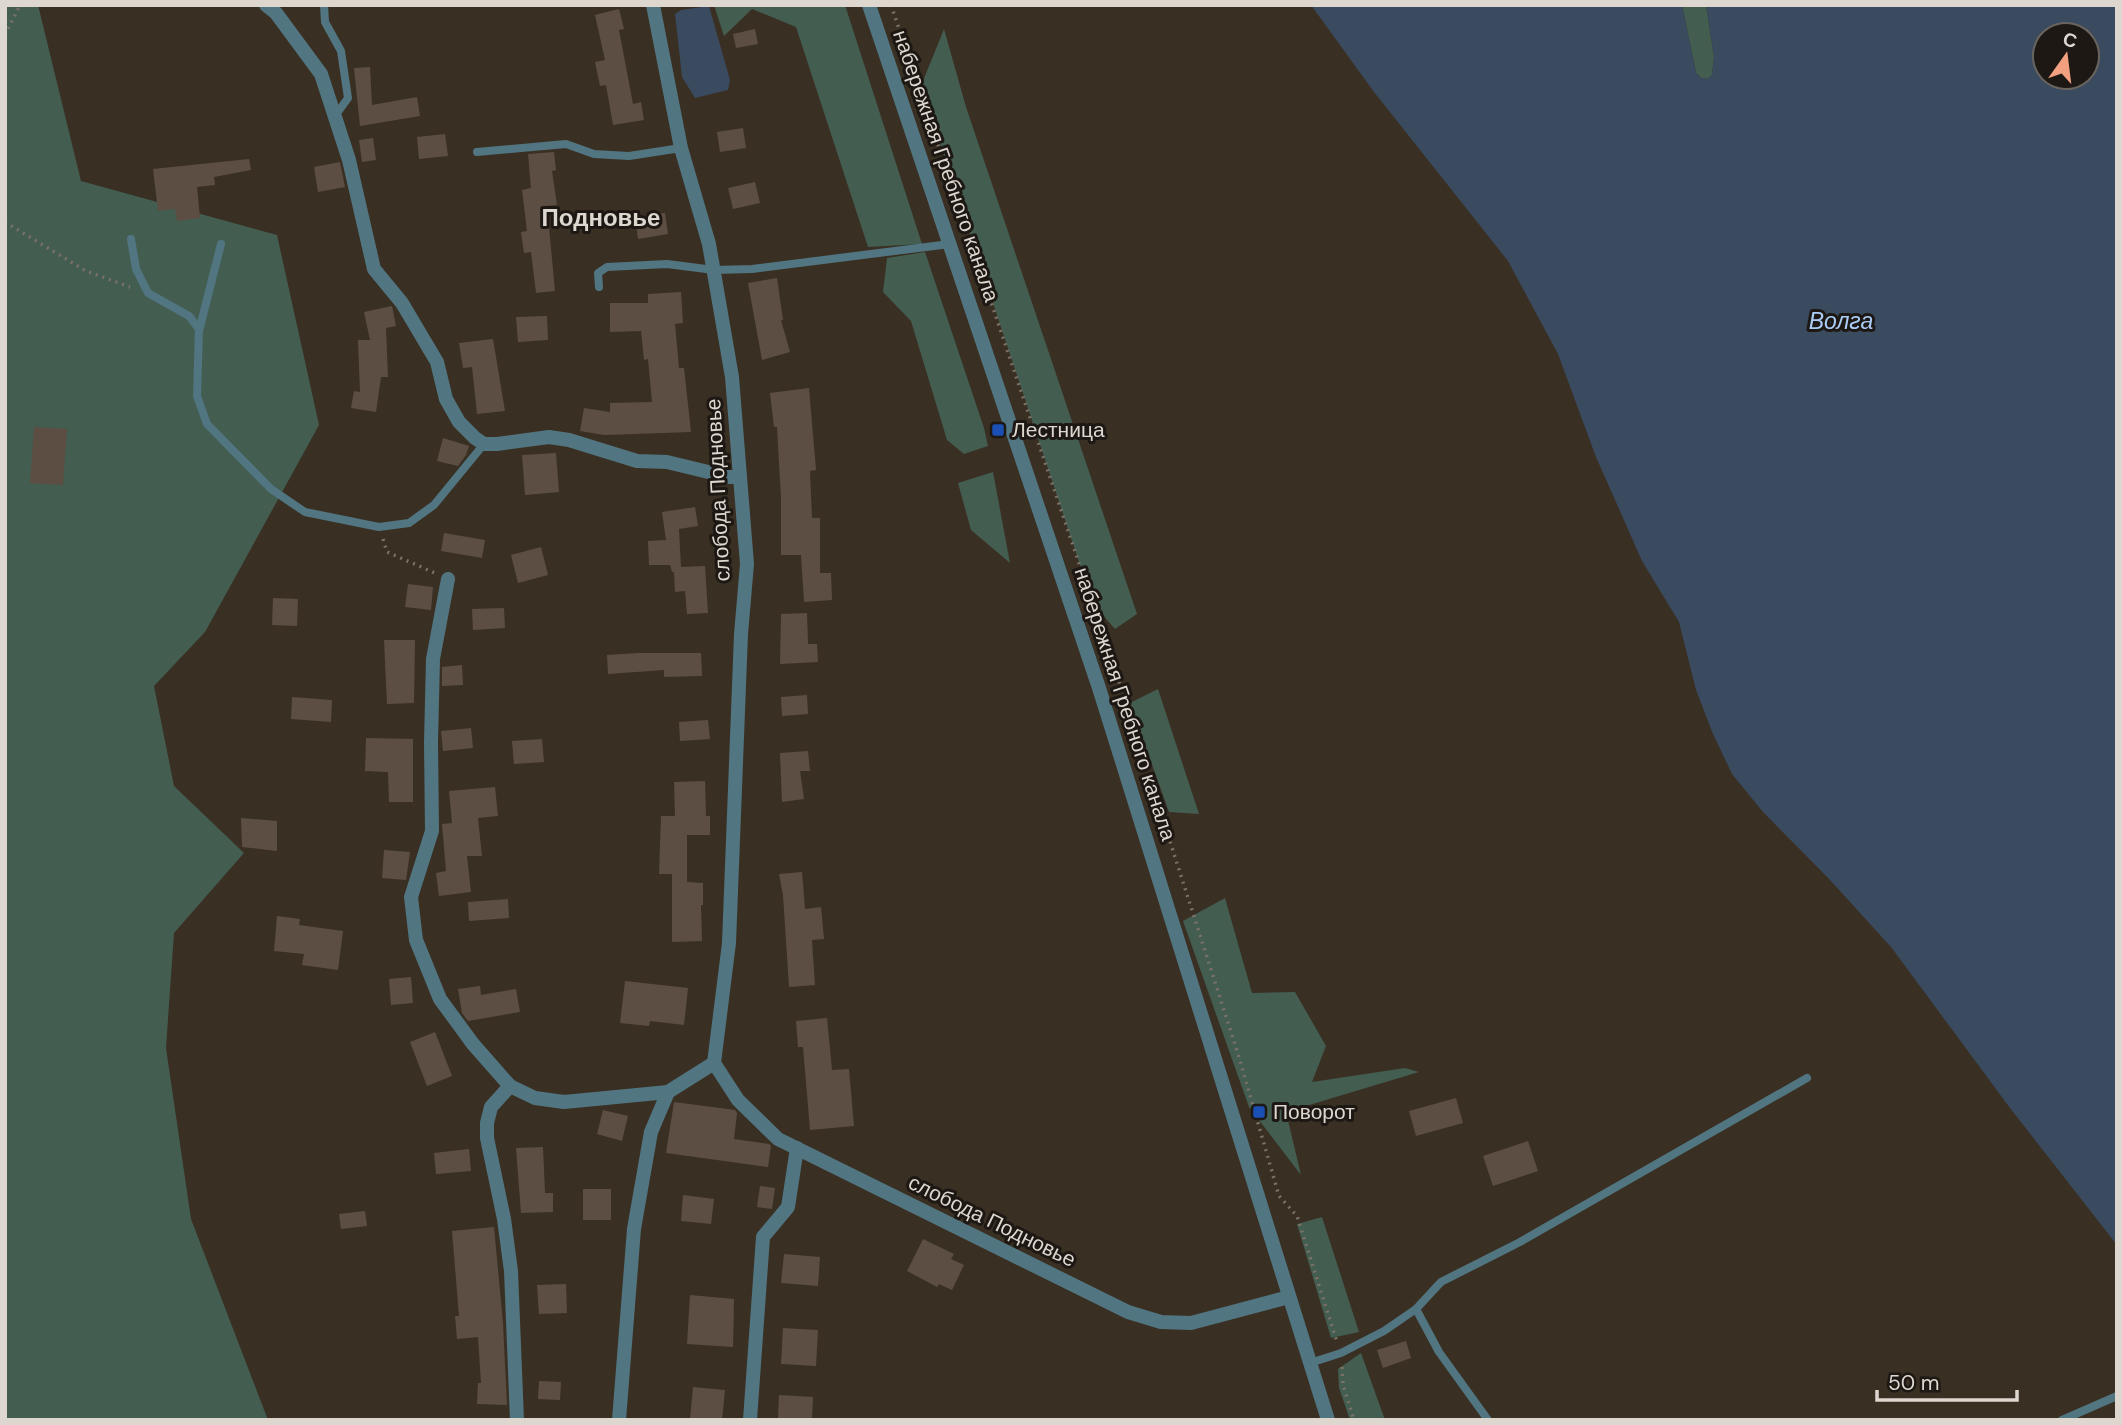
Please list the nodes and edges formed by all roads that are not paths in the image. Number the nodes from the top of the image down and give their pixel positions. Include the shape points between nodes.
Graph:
1 (266, 5) edge
2 (324, 5) edge
3 (653, 5) edge
4 (869, 5) edge
5 (334, 117) junction
6 (681, 148) junction
7 (477, 152) dead end
8 (131, 239) dead end
9 (221, 244) dead end
10 (950, 244) junction
11 (714, 270) junction
12 (599, 287) dead end
13 (199, 331) junction
14 (484, 444) junction
15 (740, 477) junction
16 (448, 579) road end
17 (713, 1063) junction
18 (1807, 1078) dead end
19 (510, 1086) junction
20 (668, 1092) junction
21 (797, 1148) junction
22 (1289, 1297) junction
23 (1416, 1309) junction
24 (1310, 1363) junction
25 (2117, 1396) edge
26 (517, 1420) edge
27 (619, 1420) edge
28 (750, 1420) edge
29 (1328, 1420) edge
30 (1488, 1420) edge
31 (2062, 1420) edge

1 - 5 street via 321,75
2 - 5 lane via 325,22 341,51 348,98
3 - 6 street, слобода Подновье
4 - 10 street, набережная Гребного канала
5 - 14 street via 349,160 374,269 402,303 437,362 446,399 459,422
6 - 7 lane via 629,156 594,154 566,144
6 - 11 street, слобода Подновье
8 - 13 lane via 136,269 148,293 189,316
9 - 13 lane
10 - 11 lane via 752,270
10 - 22 street, набережная Гребного канала via 1099,688
11 - 12 lane via 667,264 607,267 598,273
11 - 15 street, слобода Подновье via 732,377
13 - 14 lane via 197,396 207,424 271,489 305,512 380,527 409,523 434,505
14 - 15 street via 549,437 637,461 667,462
15 - 17 street, слобода Подновье via 747,564 729,943
16 - 19 street via 433,659 432,831 411,897 416,940 440,999
17 - 20 street
17 - 21 street, слобода Подновье via 738,1100 778,1139
18 - 23 lane via 1520,1242 1441,1282
19 - 20 street via 534,1098 564,1101
19 - 26 street via 491,1107 487,1138 511,1271
20 - 27 street via 650,1132 634,1228
21 - 22 street, слобода Подновье via 1128,1312 1161,1322 1191,1323
21 - 28 street via 788,1207 763,1237
22 - 24 street, набережная Гребного канала
23 - 24 lane via 1341,1353
23 - 30 lane via 1439,1352
24 - 29 street, набережная Гребного канала
25 - 31 lane

